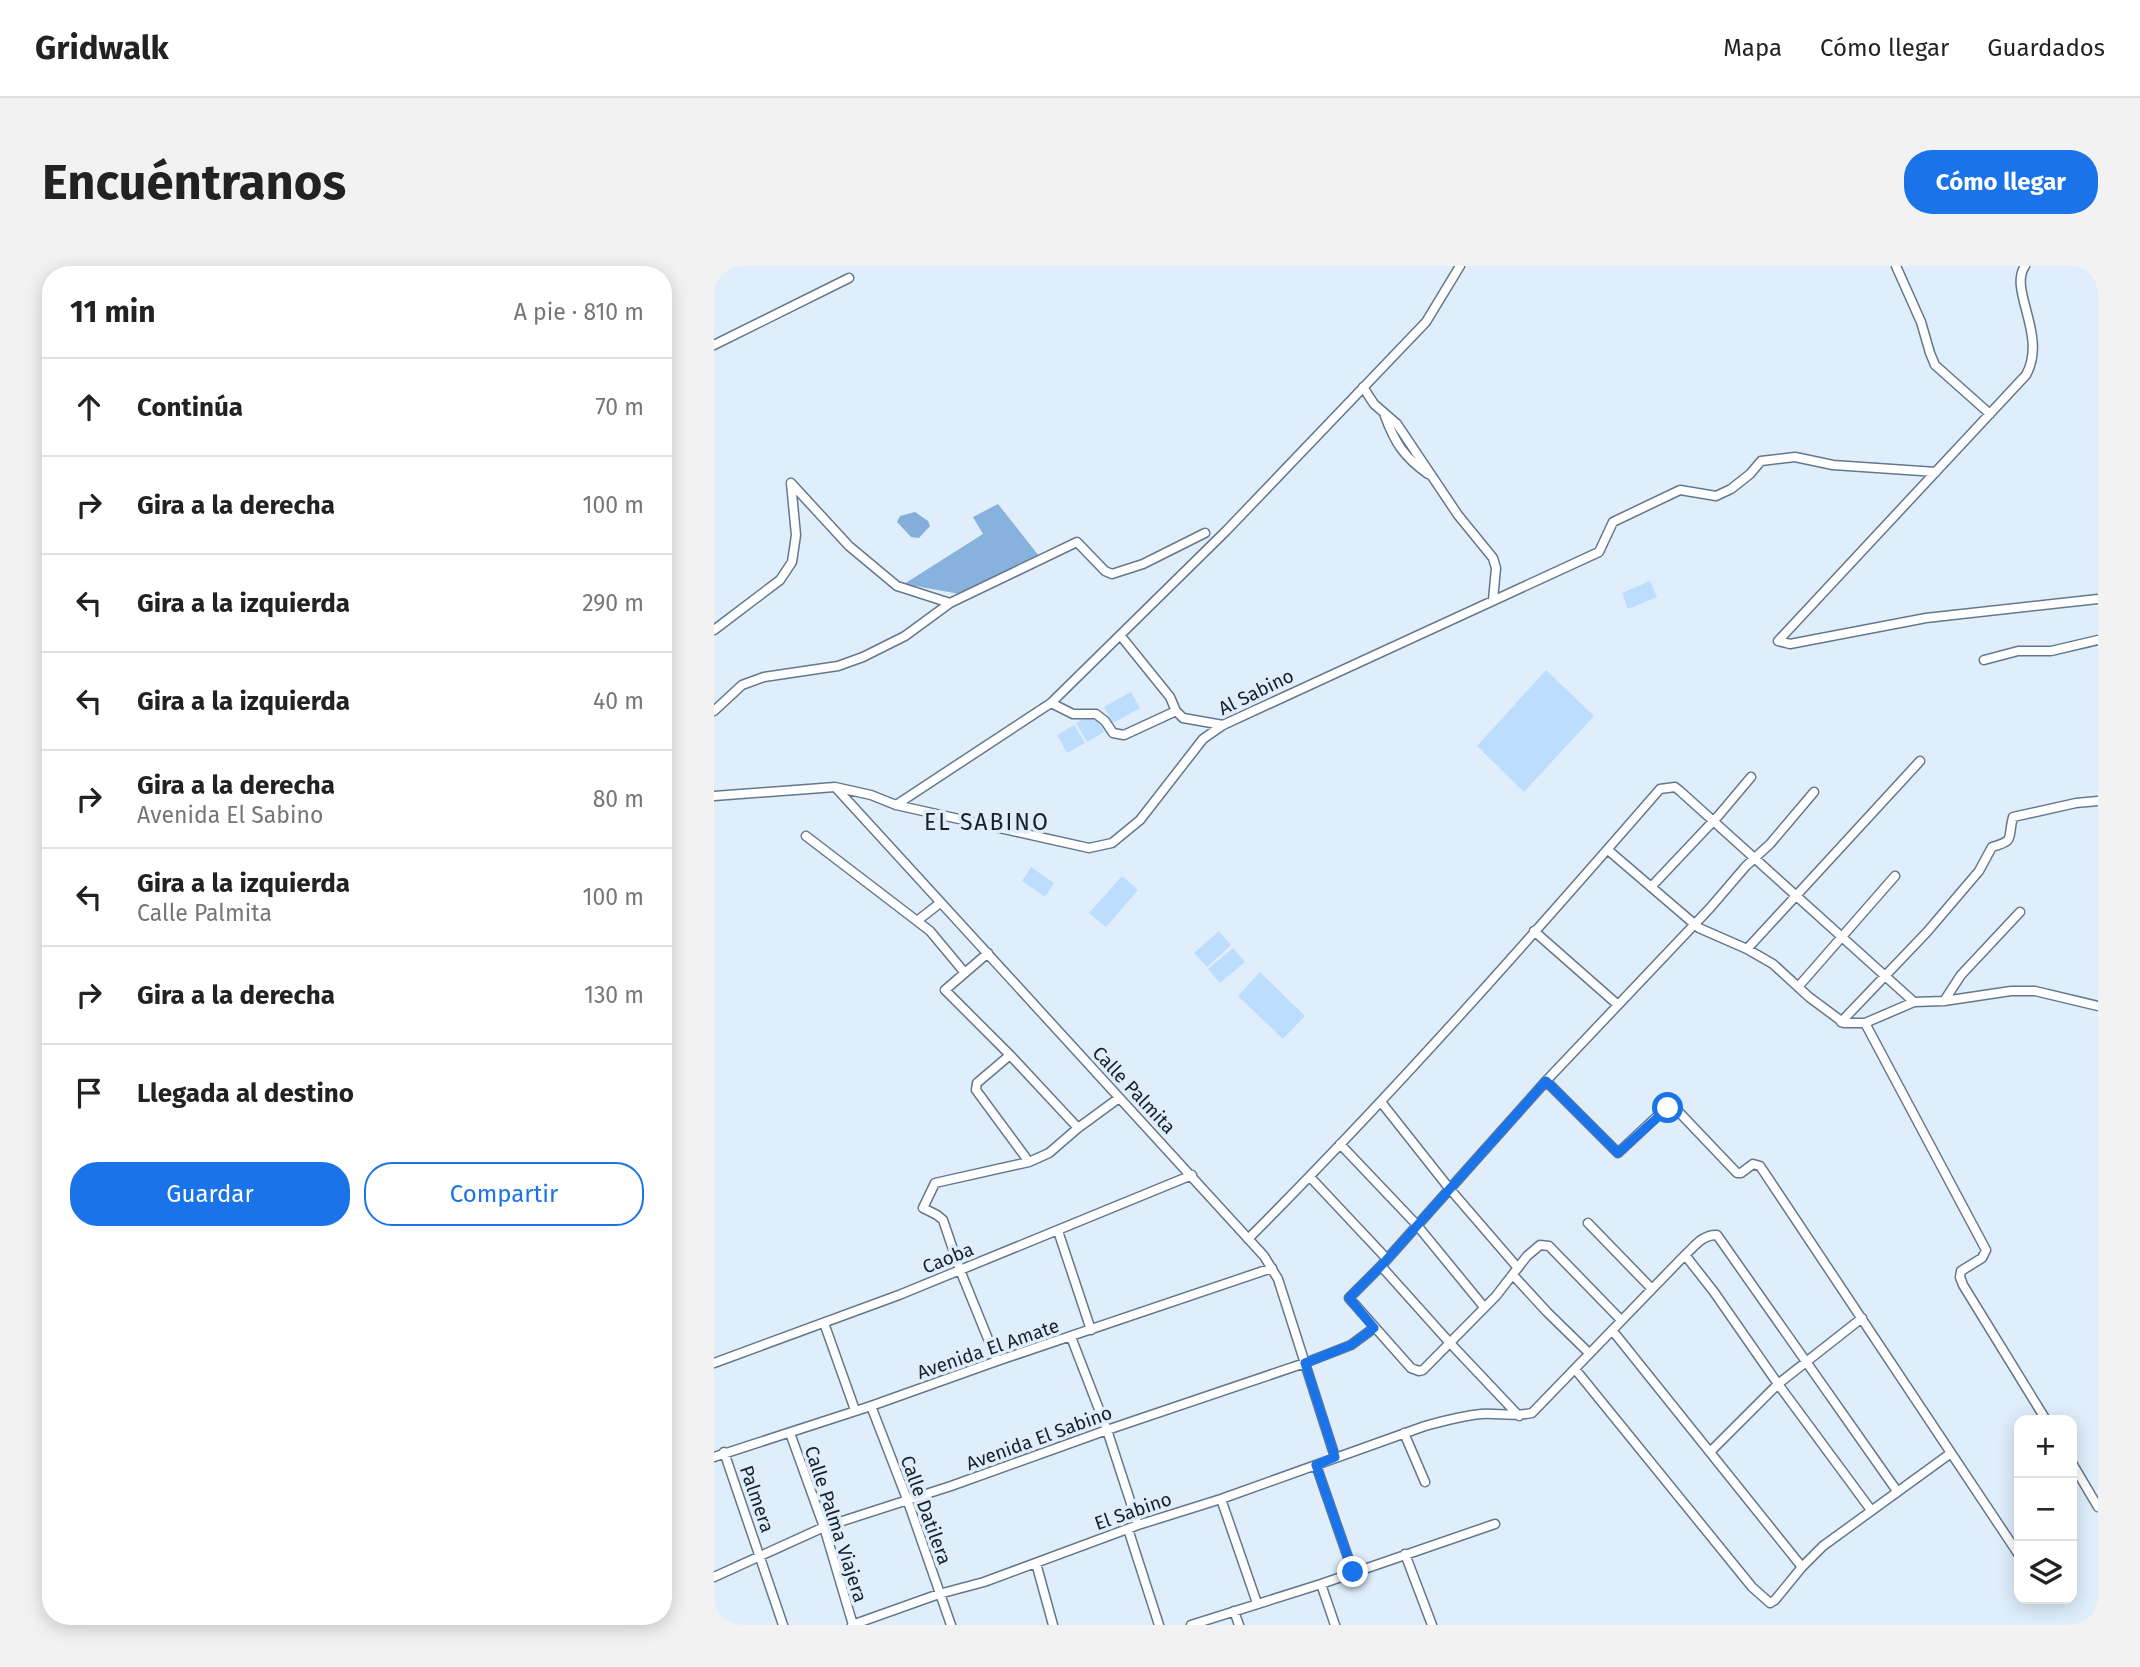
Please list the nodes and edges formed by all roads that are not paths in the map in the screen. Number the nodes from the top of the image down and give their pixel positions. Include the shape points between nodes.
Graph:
1 (1460, 266) edge
2 (1896, 266) edge
3 (2025, 266) edge
4 (849, 278) dead end
5 (714, 345) edge
6 (1363, 387) junction
7 (1990, 414) junction
8 (1936, 472) junction
9 (1205, 533) dead end
10 (2098, 599) edge
11 (1493, 600) junction
12 (950, 603) junction
13 (714, 630) edge
14 (1121, 635) junction
15 (2098, 640) edge
16 (1984, 660) dead end
17 (1051, 703) junction
18 (714, 711) edge
19 (1176, 711) junction
20 (1223, 724) junction
21 (1920, 761) dead end
22 (1751, 777) dead end
23 (835, 787) junction
24 (1814, 792) dead end
25 (714, 796) edge
26 (2098, 801) edge
27 (896, 805) junction
28 (1713, 822) junction
29 (806, 836) dead end
30 (1608, 850) junction
31 (1755, 858) junction
32 (1895, 876) dead end
33 (1651, 887) junction
34 (1796, 897) junction
35 (940, 902) junction
36 (2020, 912) dead end
37 (917, 921) junction
38 (1695, 924) junction
39 (1534, 931) junction
40 (1841, 937) junction
41 (1747, 949) junction
42 (988, 953) junction
43 (965, 973) junction
44 (1884, 976) junction
45 (1798, 987) junction
46 (1944, 1001) junction
47 (1913, 1002) junction
48 (1618, 1005) junction
49 (2098, 1006) edge
50 (1841, 1022) junction
51 (1865, 1023) junction
52 (1010, 1055) junction
53 (1546, 1081) junction
54 (1119, 1098) junction
55 (1381, 1102) junction
56 (1078, 1128) junction
57 (1340, 1144) junction
58 (1029, 1162) junction
59 (1192, 1175) junction
60 (1310, 1177) junction
61 (1449, 1188) junction
62 (1588, 1223) dead end
63 (1416, 1224) junction
64 (1058, 1231) junction
65 (1248, 1238) junction
66 (1685, 1255) junction
67 (1384, 1263) junction
68 (1272, 1268) junction
69 (961, 1270) junction
70 (1515, 1272) junction
71 (1652, 1289) junction
72 (1484, 1307) junction
73 (1862, 1318) junction
74 (1621, 1320) junction
75 (824, 1323) junction
76 (1374, 1328) junction
77 (1091, 1330) junction
78 (1612, 1330) junction
79 (1071, 1337) junction
80 (1450, 1343) junction
81 (1589, 1353) junction
82 (997, 1360) junction
83 (1806, 1362) junction
84 (714, 1363) edge
85 (1305, 1363) junction
86 (1575, 1368) junction
87 (1778, 1384) junction
88 (871, 1406) junction
89 (856, 1410) junction
90 (2043, 1415) edge
91 (1519, 1416) junction
92 (1107, 1430) junction
93 (790, 1433) junction
94 (1404, 1433) junction
95 (1711, 1451) junction
96 (724, 1452) junction
97 (1951, 1453) junction
98 (714, 1457) edge
99 (1335, 1457) junction
100 (1316, 1465) junction
101 (2077, 1471) edge
102 (1425, 1482) dead end
103 (1897, 1491) junction
104 (907, 1499) junction
105 (1221, 1499) junction
106 (2098, 1507) edge
107 (1871, 1510) junction
108 (1495, 1524) dead end
109 (1138, 1525) junction
110 (824, 1527) junction
111 (1128, 1529) junction
112 (2014, 1548) edge
113 (1405, 1554) junction
114 (761, 1556) junction
115 (1036, 1563) junction
116 (1802, 1567) junction
117 (1353, 1572) junction
118 (714, 1577) edge
119 (1321, 1584) junction
120 (940, 1594) junction
121 (1257, 1603) junction
122 (1234, 1611) junction
123 (783, 1625) edge
124 (852, 1625) edge
125 (951, 1625) edge
126 (1053, 1625) edge
127 (1159, 1625) edge
128 (1191, 1625) edge
129 (1239, 1625) edge
130 (1335, 1625) edge
131 (1432, 1625) edge

1 - 6 street via 1426,322
2 - 7 street via 1935,365
3 - 7 street via 2020,285 2031,322 2033,363
4 - 5 street
6 - 11 street via 1396,424 1493,558
6 - 14 street
7 - 8 street
8 - 10 street via 1778,641 1790,644 1926,618
8 - 11 street, Al Sabino via 1833,465 1795,457 1760,461 1750,474 1716,496 1680,490 1613,522 1599,552
9 - 12 street via 1112,574 1077,542
11 - 20 street, Al Sabino
12 - 13 street via 897,586 849,546 791,483 796,535 792,562 780,580
12 - 18 street via 905,636 863,657 838,666 764,677 742,685
14 - 17 street
14 - 19 street
15 - 16 street
17 - 19 street via 1073,715 1096,714 1113,733 1124,736
17 - 27 street
19 - 20 street via 1183,718
20 - 27 street, Al Sabino via 1203,739 1140,821 1112,843 1089,848
21 - 34 street
22 - 28 street
23 - 25 street, Al Sabino
23 - 27 street, Al Sabino
23 - 35 street, Calle Palmita
24 - 31 street
26 - 44 street via 2013,817 2007,842 1992,848 1979,872
28 - 30 street via 1675,787 1668,786 1660,789
28 - 31 street
28 - 33 street
29 - 37 street
30 - 33 street
30 - 39 street
31 - 34 street
31 - 38 street
32 - 40 street
33 - 38 street
34 - 40 street
34 - 41 street
35 - 37 street
35 - 42 street, Calle Palmita
36 - 46 street via 1961,975
37 - 43 street
38 - 41 street
38 - 48 street
39 - 48 street
39 - 55 street
40 - 44 street
40 - 45 street
41 - 45 street via 1773,964
42 - 43 street
42 - 54 street, Calle Palmita
43 - 52 street via 945,990
44 - 47 street
44 - 50 street
45 - 50 street
46 - 47 street
46 - 49 street via 2011,991
47 - 51 street
48 - 53 street
50 - 51 street
51 - 90 street via 1986,1250 1982,1258 1961,1271 1963,1285
52 - 56 street
52 - 58 street via 975,1086
53 - 61 street
53 - 73 street via 1618,1153 1664,1110 1672,1108 1737,1173 1753,1164 1760,1166
54 - 56 street
54 - 59 street, Calle Palmita
55 - 57 street
55 - 61 street
56 - 58 street via 1049,1153
57 - 60 street
57 - 63 street
58 - 69 street via 935,1183 923,1208 943,1220
59 - 64 street, Caoba
59 - 65 street, Calle Palmita
60 - 65 street
60 - 67 street
61 - 63 street
61 - 70 street
62 - 71 street
63 - 67 street
63 - 72 street
64 - 69 street, Caoba
64 - 77 street
65 - 68 street, Calle Palmita
66 - 71 street
66 - 83 street via 1706,1237 1717,1235
66 - 87 street
67 - 76 street via 1349,1298
67 - 80 street
68 - 77 street, Avenida El Amate
68 - 85 street, Calle Palmita
69 - 75 street, Caoba
69 - 82 street
70 - 72 street
70 - 74 street via 1540,1245 1549,1246
70 - 81 street
71 - 74 street
72 - 80 street
73 - 83 street
73 - 97 street
74 - 78 street
75 - 84 street, Caoba
75 - 89 street
76 - 80 street via 1416,1371 1423,1370
76 - 85 street, Avenida El Sabino via 1351,1345
77 - 79 street, Avenida El Amate
78 - 81 street
78 - 95 street
79 - 82 street, Avenida El Amate
79 - 92 street
80 - 91 street
81 - 86 street
82 - 88 street, Avenida El Amate
83 - 87 street
83 - 103 street
85 - 92 street, Avenida El Sabino
85 - 99 street, Calle Palmita
86 - 91 street via 1539,1407
86 - 116 street via 1766,1601 1775,1600
87 - 95 street
87 - 107 street
88 - 89 street, Avenida El Amate
88 - 104 street, Calle Datilera
89 - 93 street, Avenida El Amate
91 - 94 street, El Sabino via 1482,1414
92 - 104 street, Avenida El Sabino
92 - 109 street
93 - 96 street, Avenida El Amate
93 - 110 street, Calle Palma Viajera
94 - 99 street, El Sabino
94 - 102 street
95 - 116 street
96 - 98 street, Avenida El Amate
96 - 114 street, Palmera
97 - 103 street
97 - 112 street
99 - 100 street, El Sabino
100 - 105 street, El Sabino
100 - 117 street
101 - 106 street
103 - 107 street
104 - 110 street, Avenida El Sabino
104 - 120 street, Calle Datilera
105 - 109 street, El Sabino
105 - 121 street
107 - 116 street
108 - 113 street
109 - 111 street, El Sabino
110 - 114 street, Avenida El Sabino
110 - 124 street, Calle Palma Viajera
111 - 115 street, El Sabino
111 - 127 street
113 - 117 street
113 - 131 street
114 - 118 street, Avenida El Sabino
114 - 123 street, Palmera
115 - 120 street, El Sabino
115 - 126 street
117 - 119 street
119 - 121 street
119 - 130 street
120 - 124 street, El Sabino
120 - 125 street, Calle Datilera
121 - 122 street
122 - 128 street
122 - 129 street

